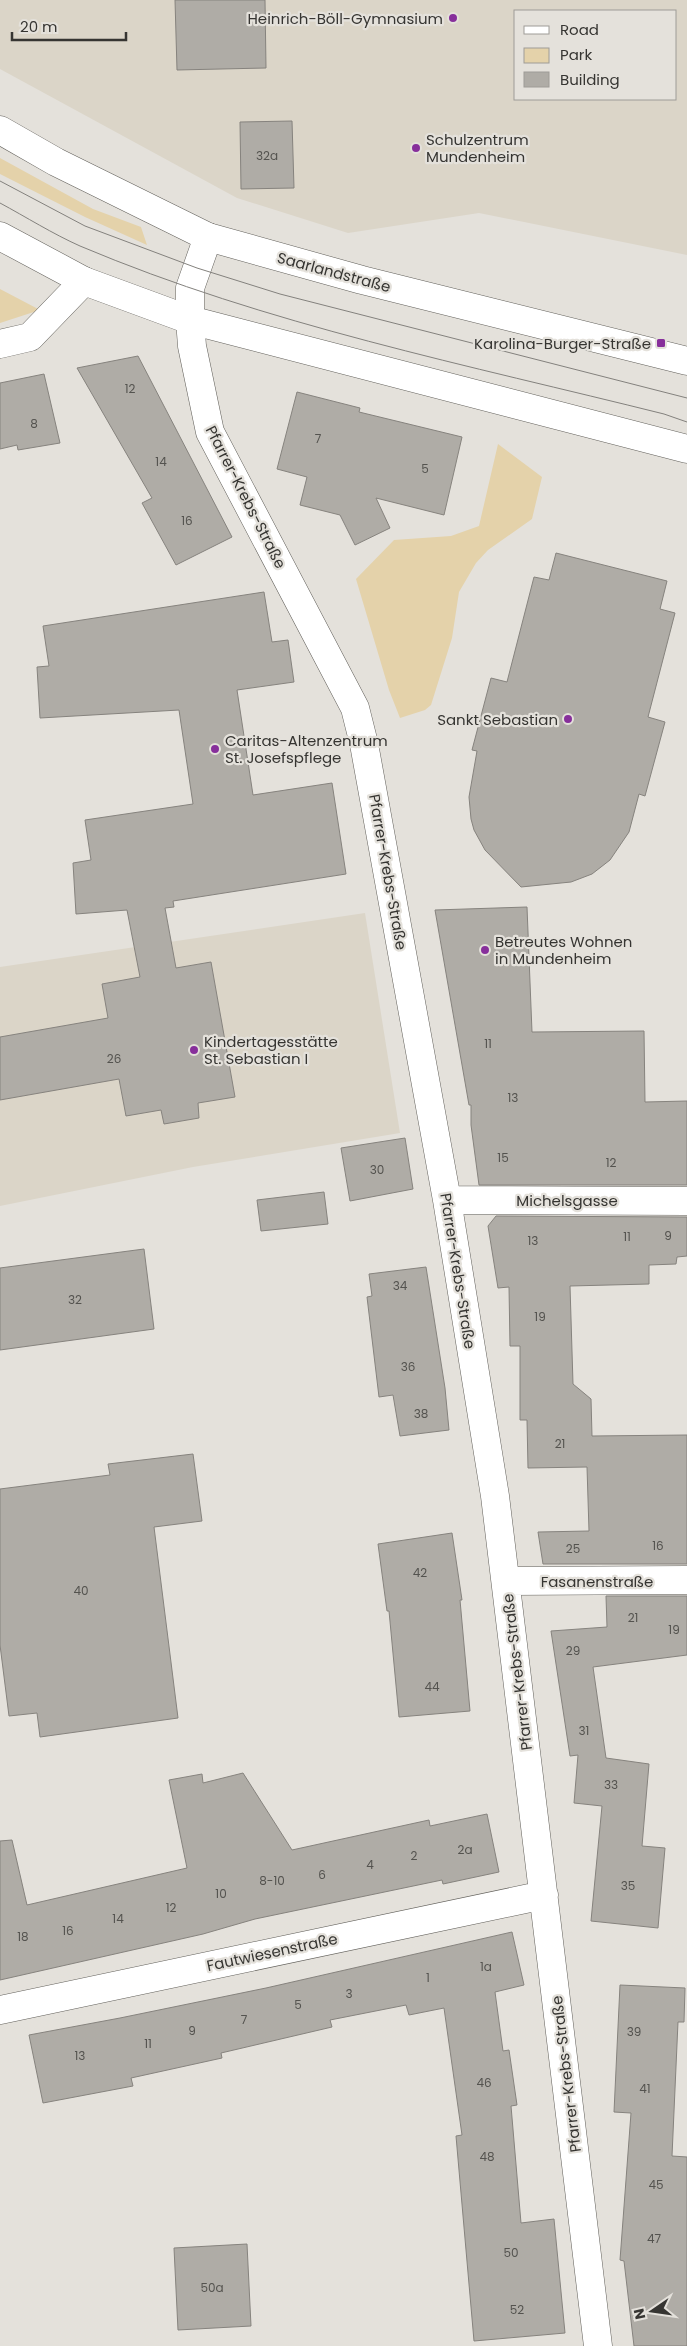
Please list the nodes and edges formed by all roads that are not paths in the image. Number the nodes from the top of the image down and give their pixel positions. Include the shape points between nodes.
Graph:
1 (0, 130) edge
2 (0, 236) edge
3 (208, 238) junction
4 (84, 281) junction
5 (190, 320) junction
6 (0, 344) edge
7 (687, 361) edge
8 (687, 449) edge
9 (447, 1200) junction
10 (687, 1201) edge
11 (687, 1580) edge
12 (506, 1581) junction
13 (544, 1895) junction
14 (0, 2010) edge
15 (598, 2346) edge

1 - 3 street, Saarlandstraße via 56,162
2 - 4 street
3 - 5 street, Pfarrer-Krebs-Straße via 190,288
3 - 7 street, Saarlandstraße
4 - 5 street
4 - 6 street via 30,337
5 - 8 street
5 - 9 street, Pfarrer-Krebs-Straße via 192,346 210,432 355,708
9 - 10 street, Michelsgasse
9 - 12 street, Pfarrer-Krebs-Straße
11 - 12 street, Fasanenstraße
12 - 13 street, Pfarrer-Krebs-Straße
13 - 14 street, Fautwiesenstraße
13 - 15 street, Pfarrer-Krebs-Straße

